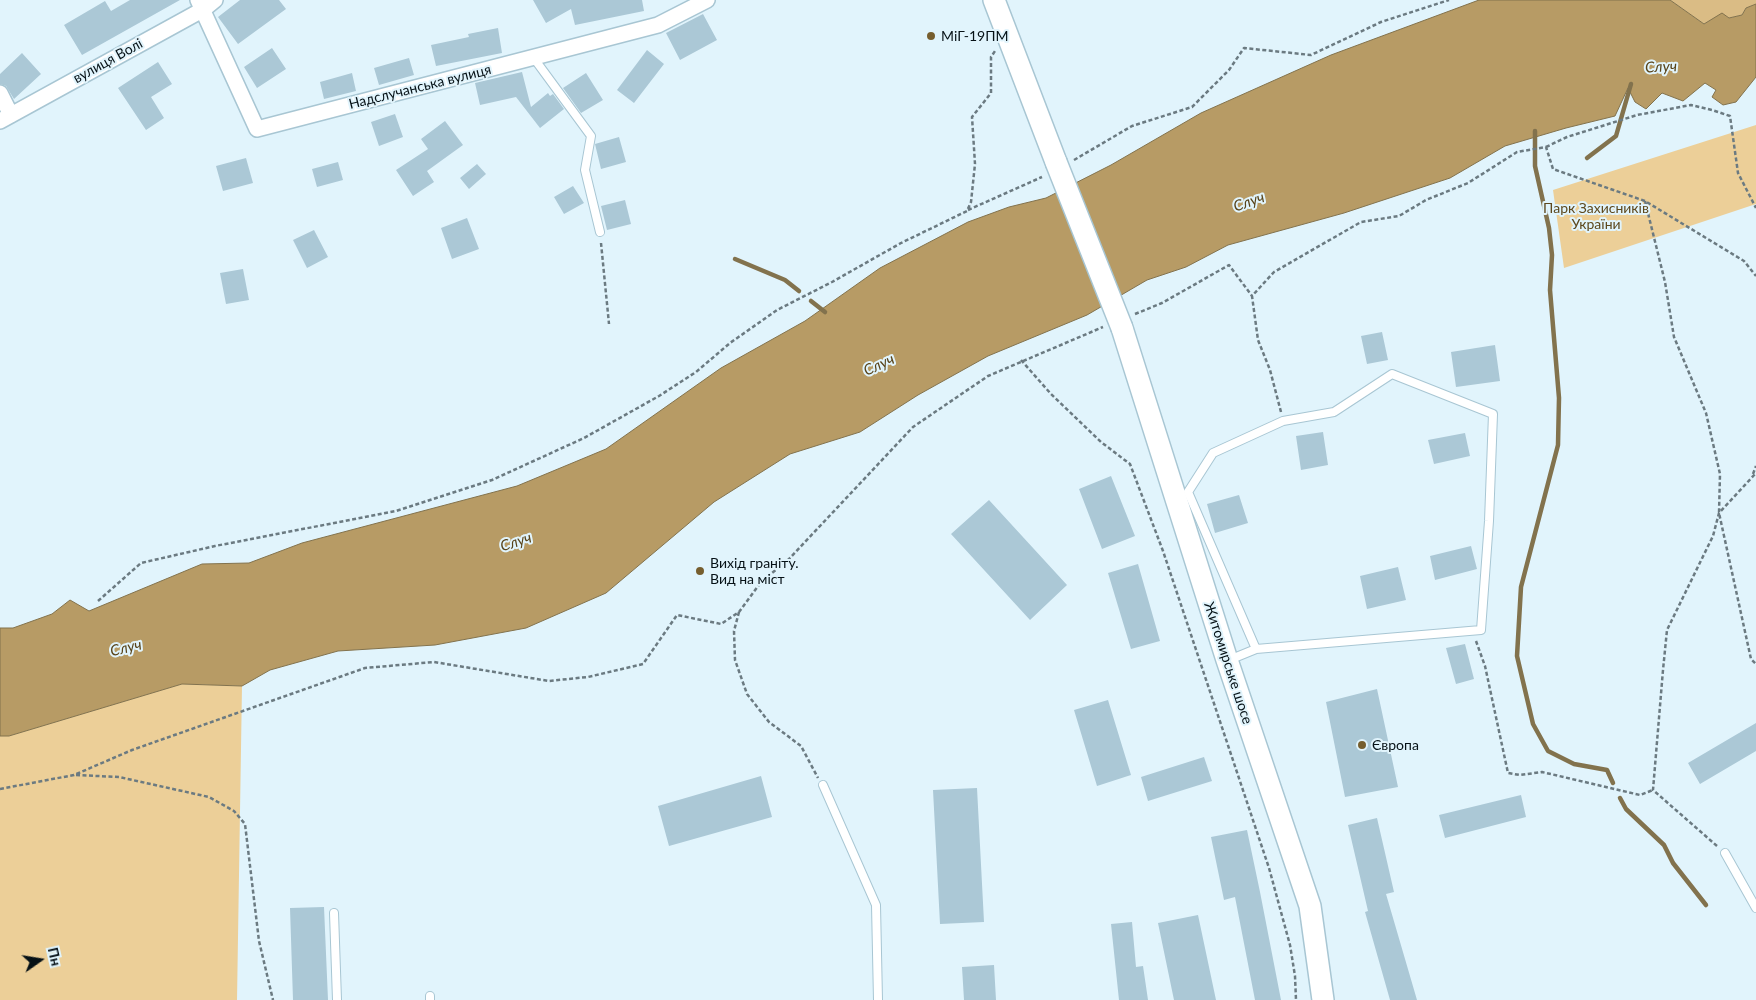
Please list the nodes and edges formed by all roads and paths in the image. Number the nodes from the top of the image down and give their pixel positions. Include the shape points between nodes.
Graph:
1 (707, 0) edge
2 (994, 0) edge
3 (1449, 0) edge
4 (206, 3) edge
5 (999, 46) dead end
6 (533, 57) junction
7 (0, 93) edge
8 (6, 118) edge
9 (1546, 148) junction
10 (1055, 167) junction
11 (1645, 201) junction
12 (1756, 208) edge
13 (967, 211) junction
14 (600, 232) joint
15 (1756, 276) edge
16 (1252, 296) junction
17 (1122, 322) junction
18 (608, 324) dead end
19 (1021, 360) junction
20 (1283, 422) junction
21 (1756, 466) edge
22 (1755, 474) edge
23 (1719, 513) junction
24 (98, 601) dead end
25 (739, 612) junction
26 (1472, 631) junction
27 (1256, 649) junction
28 (1227, 660) junction
29 (1756, 664) edge
30 (74, 775) junction
31 (823, 786) joint
32 (0, 788) edge
33 (1653, 790) junction
34 (1726, 854) joint
35 (1756, 908) edge
36 (334, 913) dead end
37 (273, 1000) edge
38 (337, 1000) edge
39 (878, 1000) edge
40 (1296, 1000) edge
41 (1323, 1000) edge

1 - 6 street, Надслучанська вулиця via 658,25
2 - 10 main road, Житомирське шосе
3 - 10 path via 1381,22 1311,55 1244,48 1229,70 1192,107 1132,126
4 - 6 street, Надслучанська вулиця via 257,129
4 - 8 street, вулиця Волі
5 - 13 path via 991,57 991,94 972,117 975,164
6 - 14 lane via 591,136 585,170
7 - 8 street
9 - 11 path via 1554,168
9 - 12 path via 1567,137 1637,115 1691,105 1712,110 1730,116 1738,172
9 - 16 path via 1516,152 1468,183 1426,200 1399,216 1361,222 1274,272
10 - 13 path
10 - 17 main road, Житомирське шосе, bridge
11 - 15 path via 1744,261
11 - 23 path via 1665,282 1674,337 1706,412 1720,474
13 - 24 path via 777,310 659,396 584,438 492,480 396,511 141,563
14 - 18 path
16 - 17 path via 1229,266
16 - 20 path via 1258,340 1270,370
17 - 19 path
17 - 28 main road, Житомирське шосе
19 - 25 path via 988,376 913,427 789,559 761,582
19 - 40 path via 1051,394 1130,464 1165,557 1269,868 1290,945
20 - 26 lane via 1334,412 1392,374 1493,414 1481,630
20 - 27 lane via 1212,453 1188,492
21 - 22 path
22 - 23 path
23 - 29 path via 1751,660
23 - 33 path via 1713,536 1667,630
25 - 30 path via 721,624 677,614 643,664 588,677 549,681 434,662 365,668 132,750
25 - 31 path via 734,630 735,660 747,694 769,722 801,746
26 - 27 lane
26 - 33 path via 1485,666 1508,773 1542,772 1640,795
27 - 28 lane
28 - 41 main road, Житомирське шосе via 1310,906
30 - 32 path
30 - 37 path via 119,777 209,797 234,811 245,824 259,941
31 - 39 lane via 876,905
33 - 34 path
34 - 35 lane
36 - 38 lane

